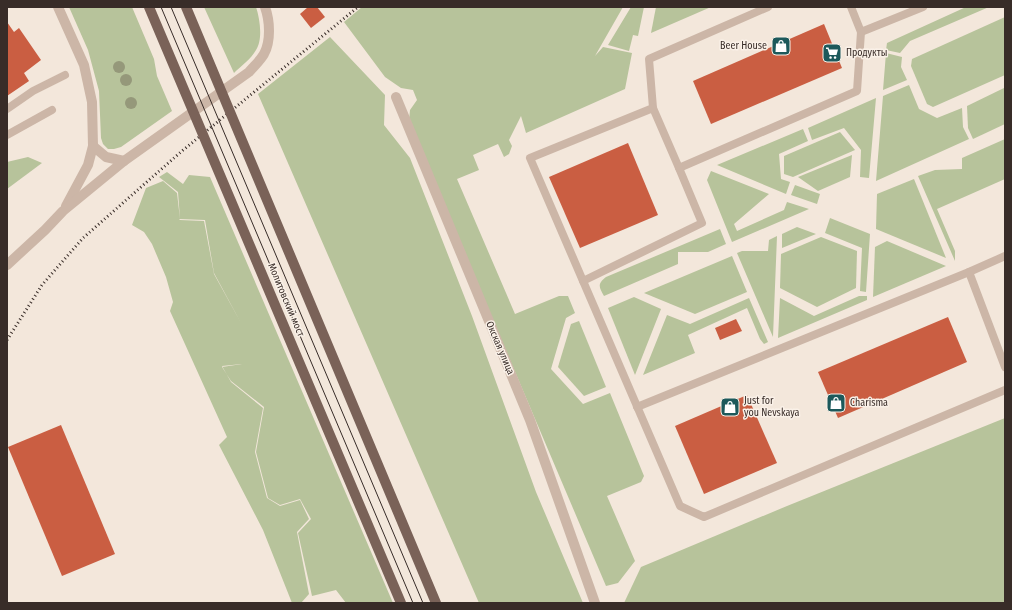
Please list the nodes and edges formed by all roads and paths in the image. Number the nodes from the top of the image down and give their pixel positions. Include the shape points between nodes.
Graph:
1 (58, 7) edge
2 (150, 7) edge
3 (186, 7) edge
4 (265, 7) edge
5 (768, 7) edge
6 (851, 7) edge
7 (923, 7) edge
8 (861, 32) junction
9 (65, 75) dead end
10 (396, 97) dead end
11 (653, 108) junction
12 (7, 109) edge
13 (52, 110) dead end
14 (7, 135) edge
15 (93, 146) junction
16 (124, 160) junction
17 (679, 168) junction
18 (63, 211) junction
19 (1005, 256) edge
20 (7, 265) edge
21 (968, 272) junction
22 (583, 281) junction
23 (1005, 367) edge
24 (1005, 390) edge
25 (637, 407) junction
26 (401, 603) edge
27 (436, 603) edge
28 (595, 603) edge

1 - 15 street via 84,65 92,102
2 - 26 main road, Молитовский мост, bridge
3 - 27 main road, Молитовский мост, bridge
4 - 16 street via 269,34 264,54 249,72
5 - 11 lane via 649,59
6 - 8 lane
7 - 8 lane
8 - 17 lane via 857,91
9 - 12 lane via 33,91
10 - 28 street, Окская улица via 530,420
11 - 17 lane
11 - 22 lane via 530,158
13 - 14 lane
15 - 16 street via 106,157
15 - 18 street via 88,165
16 - 18 street
17 - 22 lane via 702,223
18 - 20 street
19 - 21 lane
21 - 23 lane
21 - 25 lane
22 - 25 lane
24 - 25 lane via 704,517 680,506

